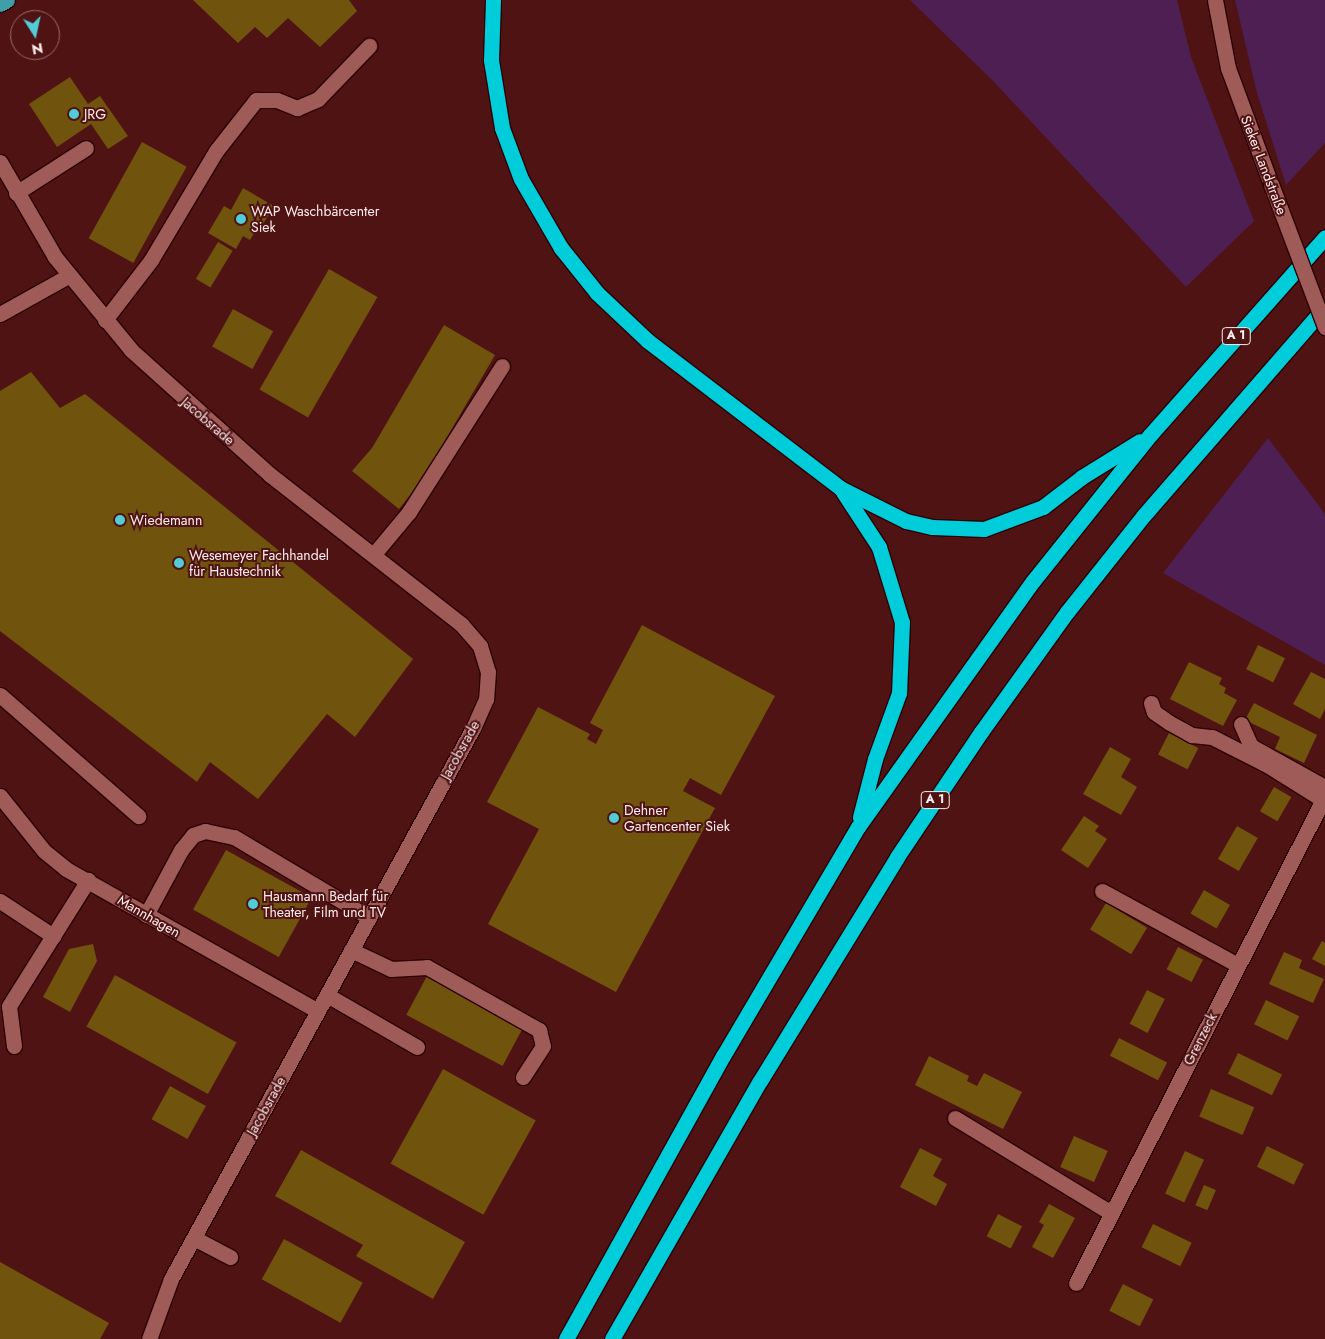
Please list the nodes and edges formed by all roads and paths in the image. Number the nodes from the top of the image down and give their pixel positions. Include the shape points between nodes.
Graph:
1 (7, 0) edge
2 (481, 0) edge
3 (492, 0) edge
4 (1215, 0) edge
5 (0, 4) edge
6 (489, 32) junction
7 (369, 46) dead end
8 (86, 148) dead end
9 (0, 162) edge
10 (16, 193) junction
11 (1325, 238) edge
12 (68, 276) junction
13 (1325, 307) edge
14 (0, 314) edge
15 (105, 320) junction
16 (1325, 327) edge
17 (502, 366) dead end
18 (1150, 435) junction
19 (840, 488) junction
20 (374, 554) junction
21 (0, 695) edge
22 (1151, 703) dead end
23 (1241, 724) dead end
24 (1324, 794) edge
25 (0, 796) edge
26 (138, 816) dead end
27 (858, 827) junction
28 (88, 880) junction
29 (1102, 891) dead end
30 (0, 901) edge
31 (146, 915) junction
32 (368, 917) junction
33 (53, 936) junction
34 (351, 950) junction
35 (1238, 965) junction
36 (326, 996) junction
37 (318, 1011) junction
38 (14, 1046) dead end
39 (417, 1047) dead end
40 (523, 1077) dead end
41 (955, 1118) dead end
42 (1112, 1213) junction
43 (194, 1238) junction
44 (230, 1257) dead end
45 (1076, 1283) dead end
46 (149, 1339) edge
47 (566, 1339) edge
48 (612, 1339) edge

1 - 5 main road
2 - 6 highway
3 - 6 highway
4 - 16 street, Sieker Landstraße, bridge via 1228,68
6 - 19 highway via 495,93 511,154 547,227 579,271 648,341
7 - 15 street via 318,99 297,108 277,100 256,100 216,151 151,260
8 - 10 street
9 - 10 street, Jacobsrade
10 - 12 street, Jacobsrade
11 - 18 highway, A 1
12 - 14 street
12 - 15 street, Jacobsrade
13 - 48 highway, A 1 via 1144,515 1067,612 981,732 897,857 765,1073
15 - 20 street, Jacobsrade via 149,368 222,435
17 - 20 street via 409,512
18 - 19 highway via 1082,477 1043,508 984,529 932,527 906,521
18 - 27 highway, A 1 via 1033,580
19 - 27 highway via 879,546 898,597 903,630 899,693 875,759
20 - 32 street, Jacobsrade via 471,634 485,658 488,686 473,728
21 - 26 street
22 - 24 street via 1154,712 1192,735 1212,737
23 - 24 street via 1251,746
24 - 35 street, Grenzeck
25 - 28 street, Mannhagen via 44,851
27 - 47 highway, A 1 via 723,1056
28 - 31 street, Mannhagen
28 - 33 street
29 - 35 street
30 - 33 street
31 - 32 street via 181,850 193,835 206,832 234,837
31 - 37 street, Mannhagen
32 - 34 street, Jacobsrade
33 - 38 street via 9,1006
34 - 36 street, Jacobsrade
34 - 40 street via 391,969 427,967 539,1030 543,1046
35 - 42 street, Grenzeck
36 - 37 street, Jacobsrade
36 - 39 street
37 - 43 street, Jacobsrade
41 - 42 street
42 - 45 street, Grenzeck
43 - 44 street
43 - 46 street, Jacobsrade via 164,1294

